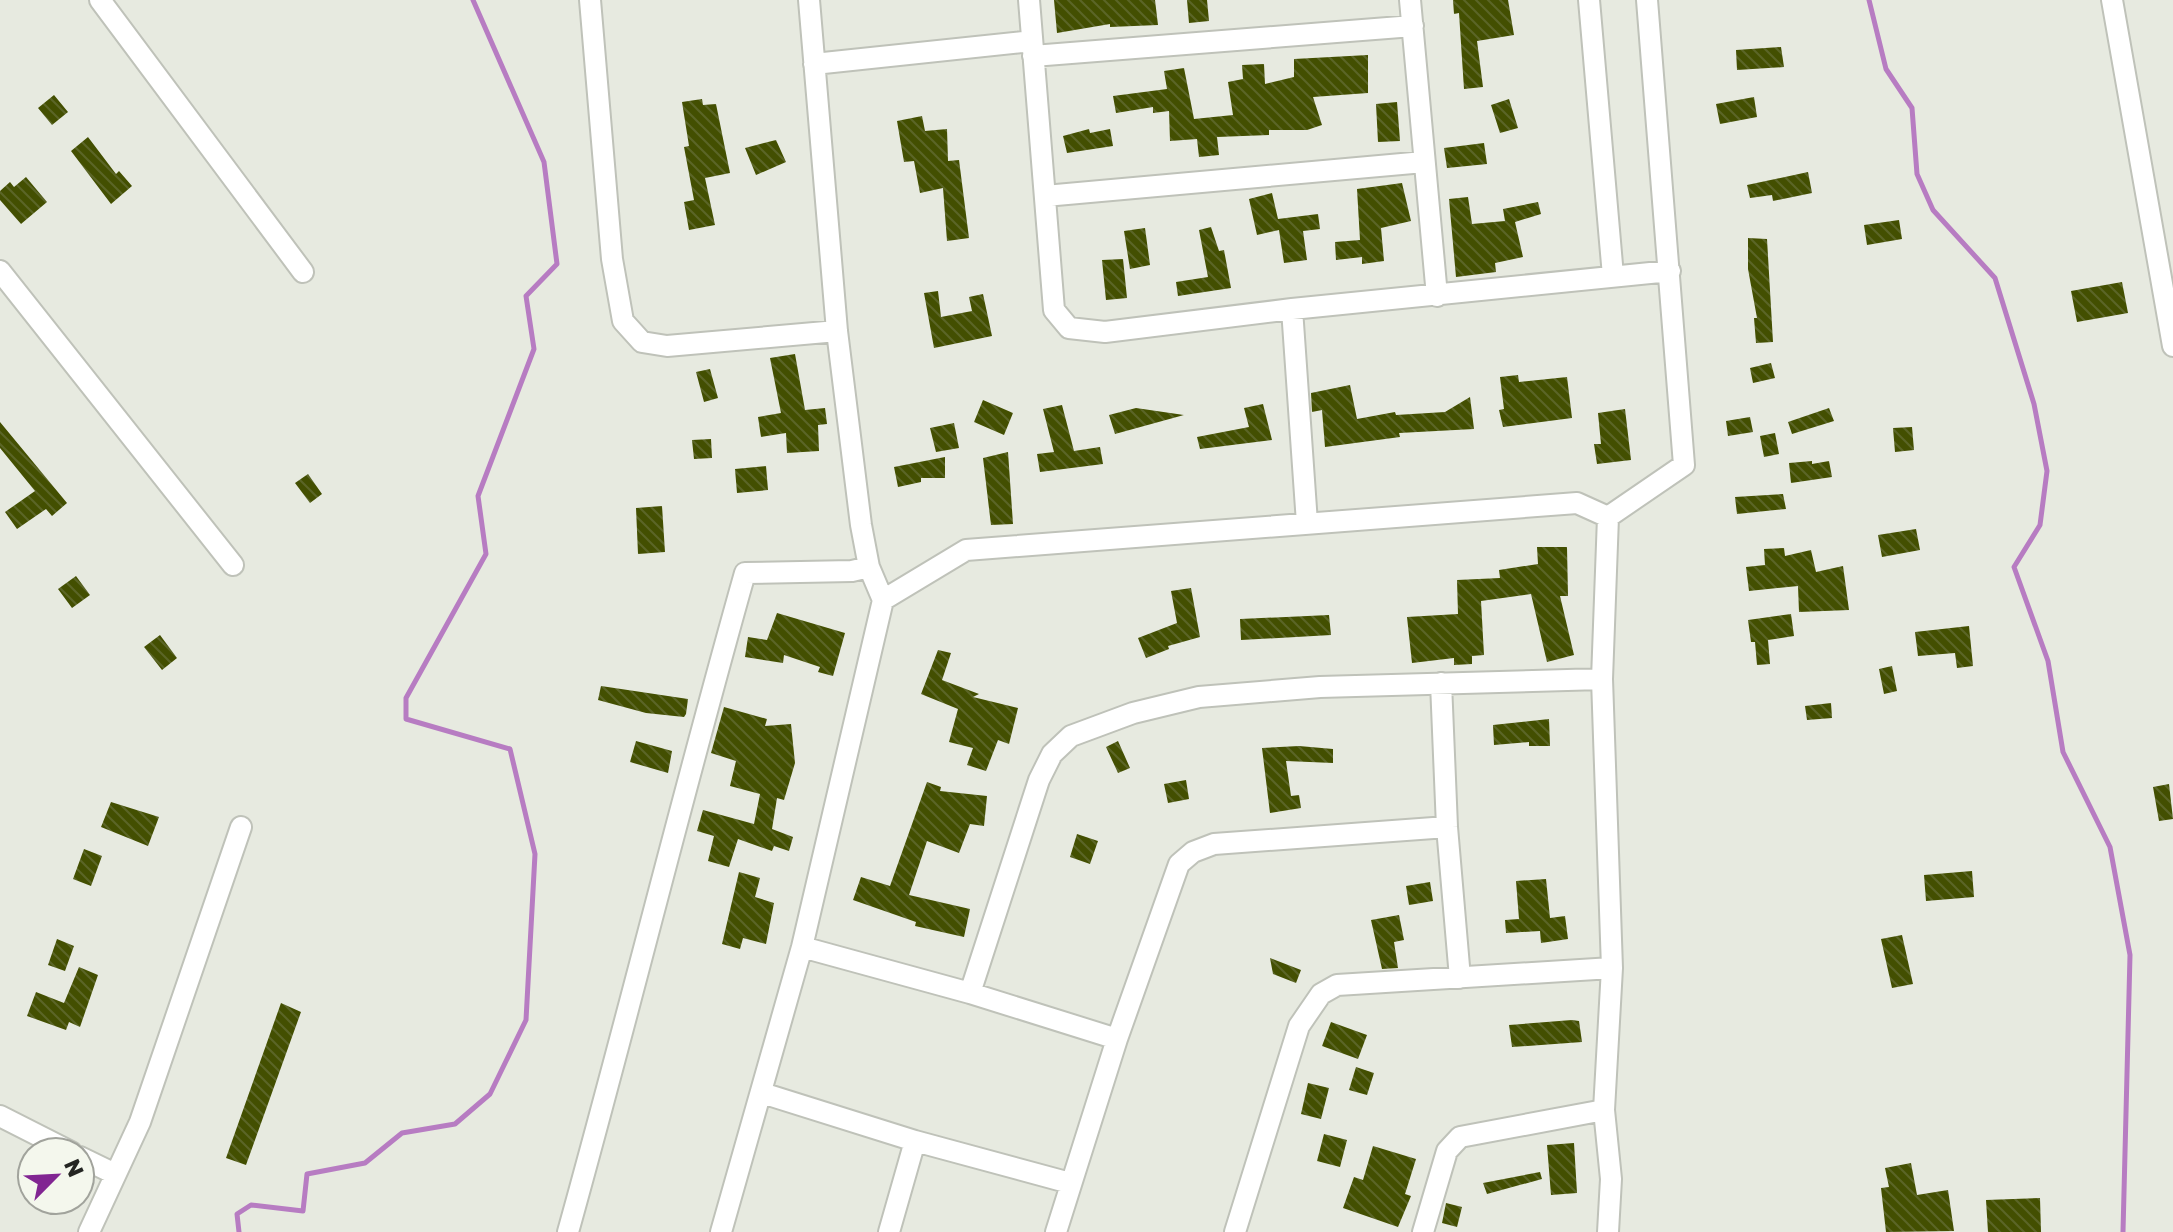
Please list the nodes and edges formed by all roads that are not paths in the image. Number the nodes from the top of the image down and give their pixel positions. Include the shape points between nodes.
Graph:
1 (100, 0) edge
2 (590, 0) edge
3 (809, 0) edge
4 (1029, 0) edge
5 (1410, 0) edge
6 (1589, 0) edge
7 (1647, 0) edge
8 (2112, 0) edge
9 (1413, 26) junction
10 (1033, 48) junction
11 (814, 64) junction
12 (1424, 162) junction
13 (1045, 196) junction
14 (0, 271) edge
15 (1670, 271) junction
16 (303, 272) dead end
17 (1613, 276) junction
18 (1437, 296) junction
19 (1292, 309) junction
20 (837, 331) junction
21 (2173, 346) edge
22 (1608, 517) junction
23 (1307, 523) junction
24 (233, 565) dead end
25 (869, 567) junction
26 (883, 600) junction
27 (1602, 679) junction
28 (1441, 683) junction
29 (241, 827) dead end
30 (1447, 827) junction
31 (802, 947) junction
32 (1612, 968) junction
33 (1460, 978) junction
34 (970, 993) junction
35 (1117, 1039) junction
36 (762, 1093) junction
37 (1604, 1110) junction
38 (0, 1116) edge
39 (39, 1136) edge
40 (915, 1141) junction
41 (96, 1165) edge
42 (115, 1174) junction
43 (1070, 1183) junction
44 (89, 1232) edge
45 (568, 1232) edge
46 (721, 1232) edge
47 (889, 1232) edge
48 (1056, 1232) edge
49 (1235, 1232) edge
50 (1423, 1232) edge
51 (1608, 1232) edge

1 - 16 street
2 - 20 street via 612,259 626,327 642,342 667,346
3 - 11 street
4 - 10 street
5 - 9 street
6 - 17 street
7 - 15 street
8 - 21 street
9 - 10 street
9 - 12 street
10 - 11 street
10 - 13 street
11 - 20 street
12 - 13 street
12 - 18 street
13 - 19 street via 1054,310 1069,328 1105,332
14 - 24 street
15 - 17 street
15 - 22 street via 1684,465
17 - 18 street
18 - 19 street
19 - 23 street
20 - 25 street
22 - 23 street via 1577,503
22 - 27 street
23 - 26 street via 966,550
25 - 26 street
25 - 45 street via 745,573
26 - 31 street
27 - 28 street
27 - 32 street
28 - 30 street
28 - 34 street via 1199,697 1133,713 1059,744 1039,780
29 - 42 street via 140,1122
30 - 33 street
30 - 35 street via 1214,844 1193,852 1174,871
31 - 34 street
31 - 36 street
32 - 33 street
32 - 37 street
33 - 49 street via 1337,985 1321,994 1299,1026
34 - 35 street
35 - 43 street
36 - 40 street
36 - 46 street
37 - 50 street via 1460,1137 1447,1151
37 - 51 street via 1611,1179
38 - 39 street
40 - 43 street
40 - 47 street
41 - 42 street
42 - 44 street
43 - 48 street

